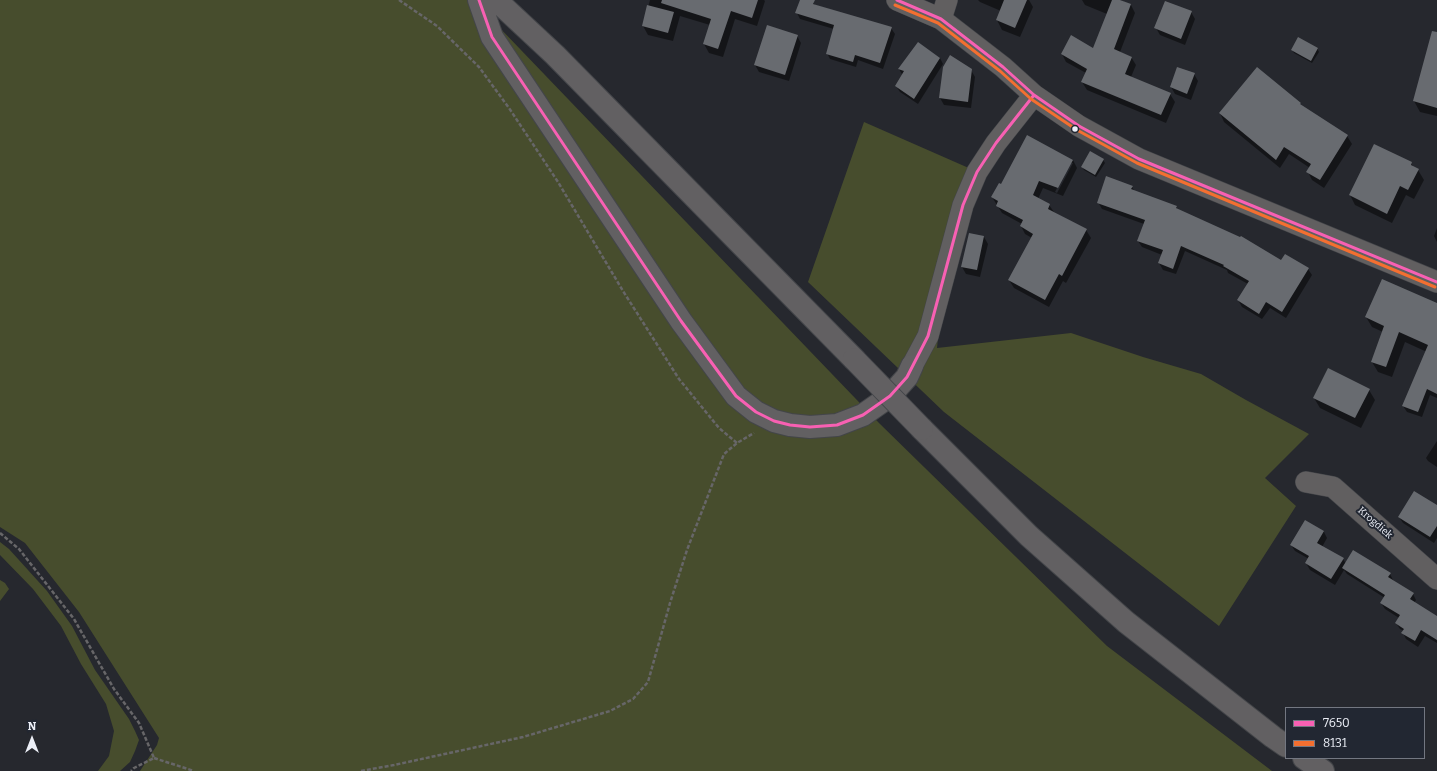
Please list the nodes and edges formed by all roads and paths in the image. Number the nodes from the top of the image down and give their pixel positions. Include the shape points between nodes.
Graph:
1 (399, 0) edge
2 (479, 0) edge
3 (496, 0) edge
4 (897, 0) edge
5 (944, 9) edge
6 (1034, 95) junction
7 (1437, 282) edge
8 (912, 366) joint
9 (774, 421) junction
10 (737, 443) junction
11 (1306, 482) dead end
12 (0, 533) edge
13 (1437, 579) edge
14 (1285, 745) edge
15 (154, 758) junction
16 (1305, 759) edge
17 (130, 771) edge
18 (194, 771) edge
19 (361, 771) edge
20 (1323, 771) edge

1 - 10 path via 437,26 478,67 509,108 558,182 679,379 719,428
2 - 9 main road via 492,36 681,320 736,396 756,412
3 - 14 main road, bridge via 555,55 1029,536 1126,622
4 - 5 street
5 - 6 street
6 - 7 street via 1079,126 1139,159
6 - 8 street via 977,172 963,205 928,336
8 - 9 main road via 907,377 890,396 863,415 837,425 810,427
9 - 10 path
10 - 19 path via 724,454 670,603 648,682 633,699 610,711 523,737
11 - 13 street, Krogdiek via 1333,487
12 - 15 path via 19,549 74,619 114,689 139,723
15 - 17 path
15 - 18 path
16 - 20 main road

